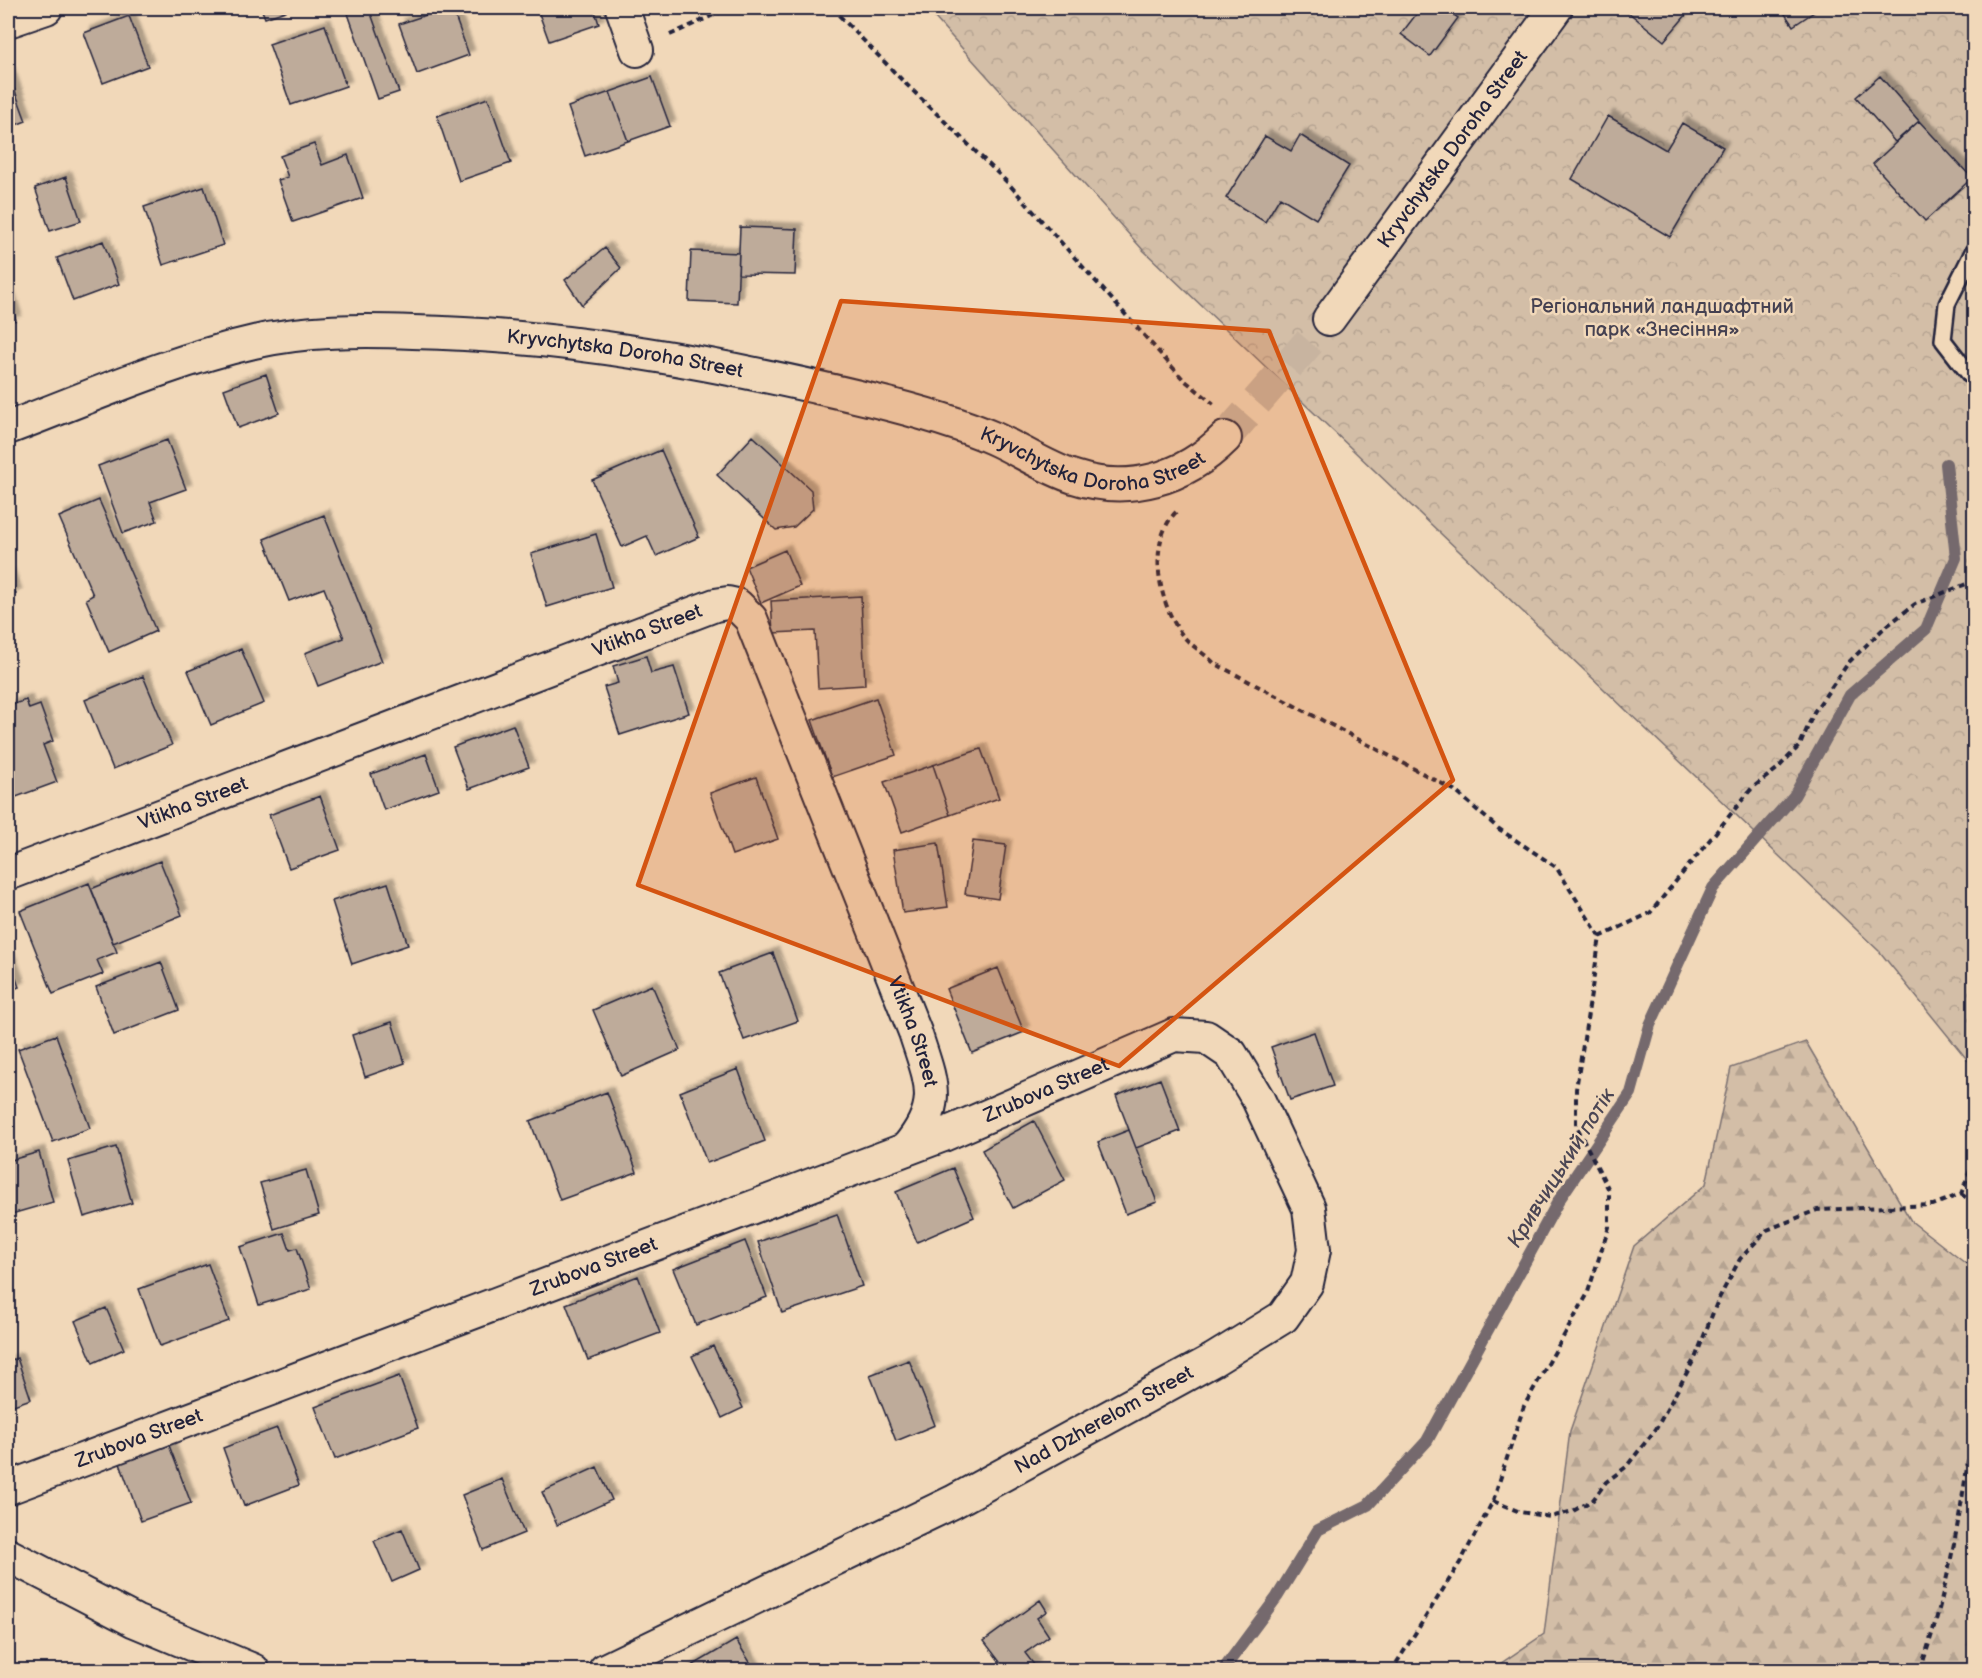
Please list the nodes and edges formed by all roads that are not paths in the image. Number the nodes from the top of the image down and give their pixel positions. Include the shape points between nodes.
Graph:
1 (46, 8) edge
2 (622, 8) edge
3 (1556, 8) edge
4 (8, 21) edge
5 (637, 50) road end
6 (1974, 250) edge
7 (1329, 319) tunnel mouth
8 (1974, 380) edge
9 (1223, 423) tunnel mouth
10 (8, 428) edge
11 (8, 874) edge
12 (1174, 1035) joint
13 (908, 1148) junction
14 (8, 1488) edge
15 (8, 1555) edge
16 (254, 1671) edge
17 (605, 1671) edge

1 - 4 street
2 - 5 street
3 - 7 street, Kryvchytska Doroha Street
6 - 8 lane via 1947,304 1943,340
9 - 10 street, Kryvchytska Doroha Street via 1212,452 1177,474 1141,484 1111,485 1073,477 949,420 742,370 595,345 478,333 380,331 313,333 255,341 192,359
11 - 13 street, Vtikha Street via 716,604 737,605 751,618 915,1032 930,1079 928,1119
12 - 13 street, Zrubova Street
12 - 17 street, Nad Dzherelom Street via 1206,1037 1231,1054 1258,1099 1309,1208 1314,1250 1307,1283 1283,1317 1213,1360 953,1502
13 - 14 street, Zrubova Street
15 - 16 street via 135,1621

